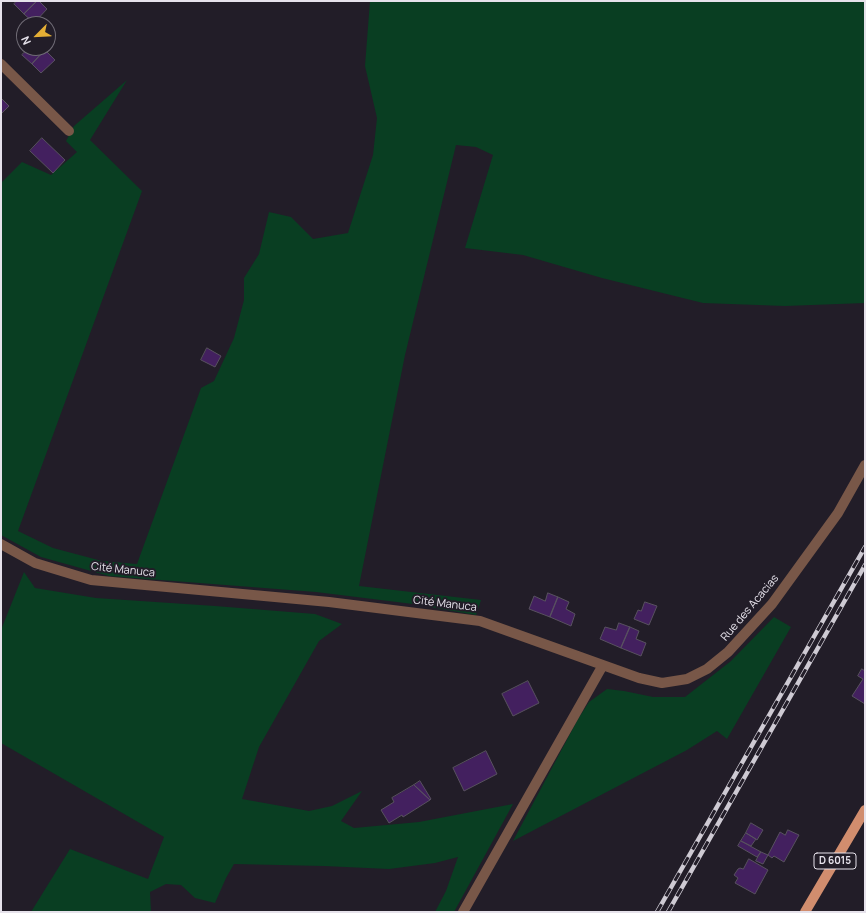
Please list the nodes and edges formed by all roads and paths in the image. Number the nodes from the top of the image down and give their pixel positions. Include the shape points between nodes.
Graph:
1 (1, 64) edge
2 (69, 132) dead end
3 (865, 465) edge
4 (1, 544) edge
5 (604, 665) junction
6 (865, 810) edge
7 (463, 912) edge
8 (805, 912) edge

1 - 2 street
3 - 5 street, Rue des Acacias via 838,513 772,604 728,652 707,669 687,679 662,683 639,678
4 - 5 street, Cité Manuca via 35,563 91,580 328,602 480,621
5 - 7 street
6 - 8 main road, D 6015

